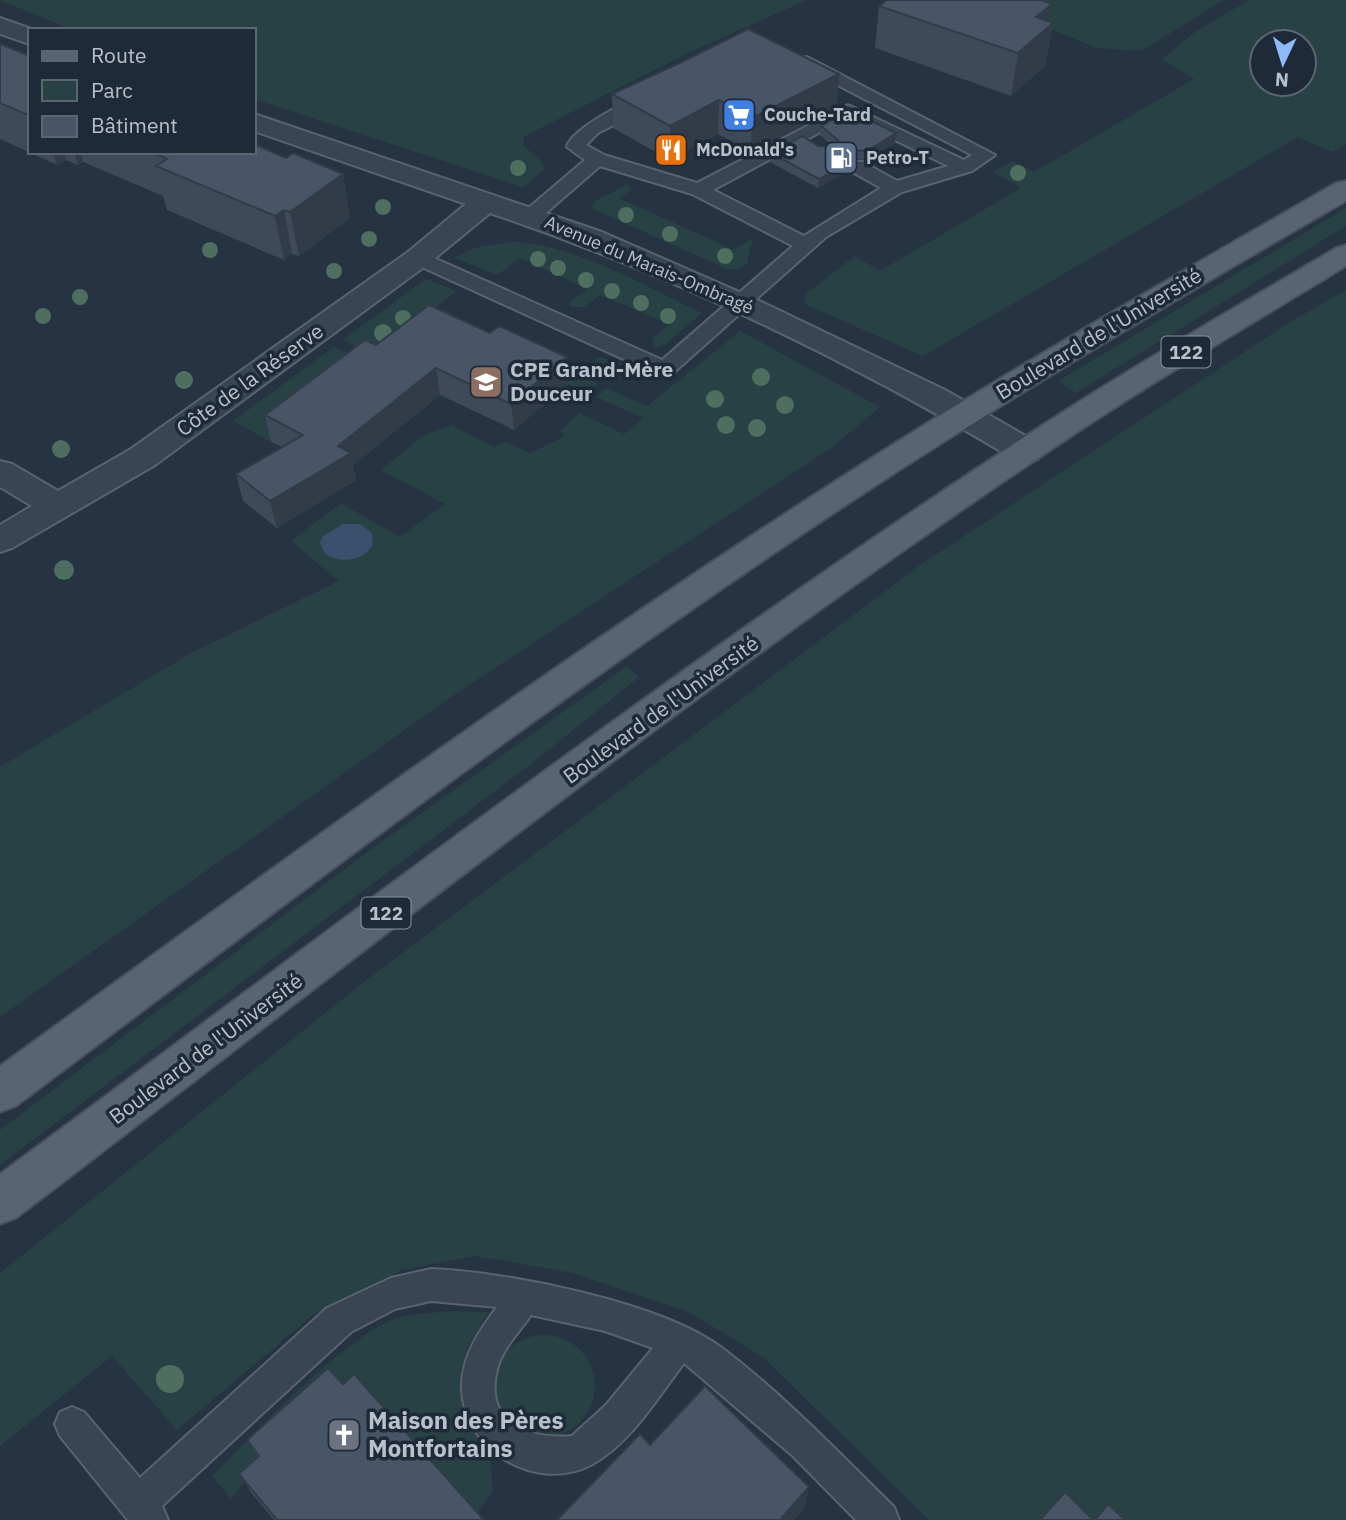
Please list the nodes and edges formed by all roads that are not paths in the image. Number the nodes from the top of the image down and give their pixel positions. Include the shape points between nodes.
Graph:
1 (0, 24) edge
2 (28, 36) edge
3 (788, 52) edge
4 (664, 93) edge
5 (256, 123) edge
6 (986, 155) joint
7 (597, 159) junction
8 (856, 166) edge
9 (965, 167) junction
10 (895, 188) junction
11 (1346, 189) edge
12 (699, 190) junction
13 (487, 201) junction
14 (532, 215) junction
15 (806, 244) junction
16 (1346, 254) edge
17 (418, 258) junction
18 (742, 304) junction
19 (965, 413) junction
20 (1026, 451) junction
21 (0, 472) edge
22 (59, 507) junction
23 (0, 540) edge
24 (0, 1091) edge
25 (0, 1202) edge
26 (523, 1298) junction
27 (680, 1341) junction
28 (72, 1423) dead end
29 (144, 1512) edge
30 (881, 1520) edge

1 - 2 street
3 - 6 lane
4 - 7 lane via 582,136 576,147
5 - 13 street, Avenue du Marais-Ombragé
6 - 9 lane
7 - 12 lane
7 - 14 lane
8 - 10 lane
9 - 10 lane
9 - 12 lane via 848,110 810,140
10 - 15 lane
11 - 19 main road, Boulevard de l'Université
12 - 15 lane
13 - 14 street, Avenue du Marais-Ombragé
13 - 17 street, Côte de la Réserve
14 - 18 street, Avenue du Marais-Ombragé
15 - 18 lane
16 - 20 main road, Boulevard de l'Université / 122
17 - 18 lane via 664,369
17 - 22 street, Côte de la Réserve via 143,457
18 - 19 street, Avenue du Marais-Ombragé
19 - 20 street, Avenue du Marais-Ombragé
19 - 24 main road, Boulevard de l'Université via 555,688
20 - 25 main road, Boulevard de l'Université / 122 via 626,734
21 - 22 street
22 - 23 street, Côte de la Réserve
26 - 27 lane via 605,1315
26 - 27 lane via 481,1363 479,1394 488,1423 510,1447 534,1455 577,1453 602,1434
26 - 29 lane via 478,1287 431,1285 391,1294 339,1320
27 - 30 lane via 709,1359 777,1418
28 - 29 lane

